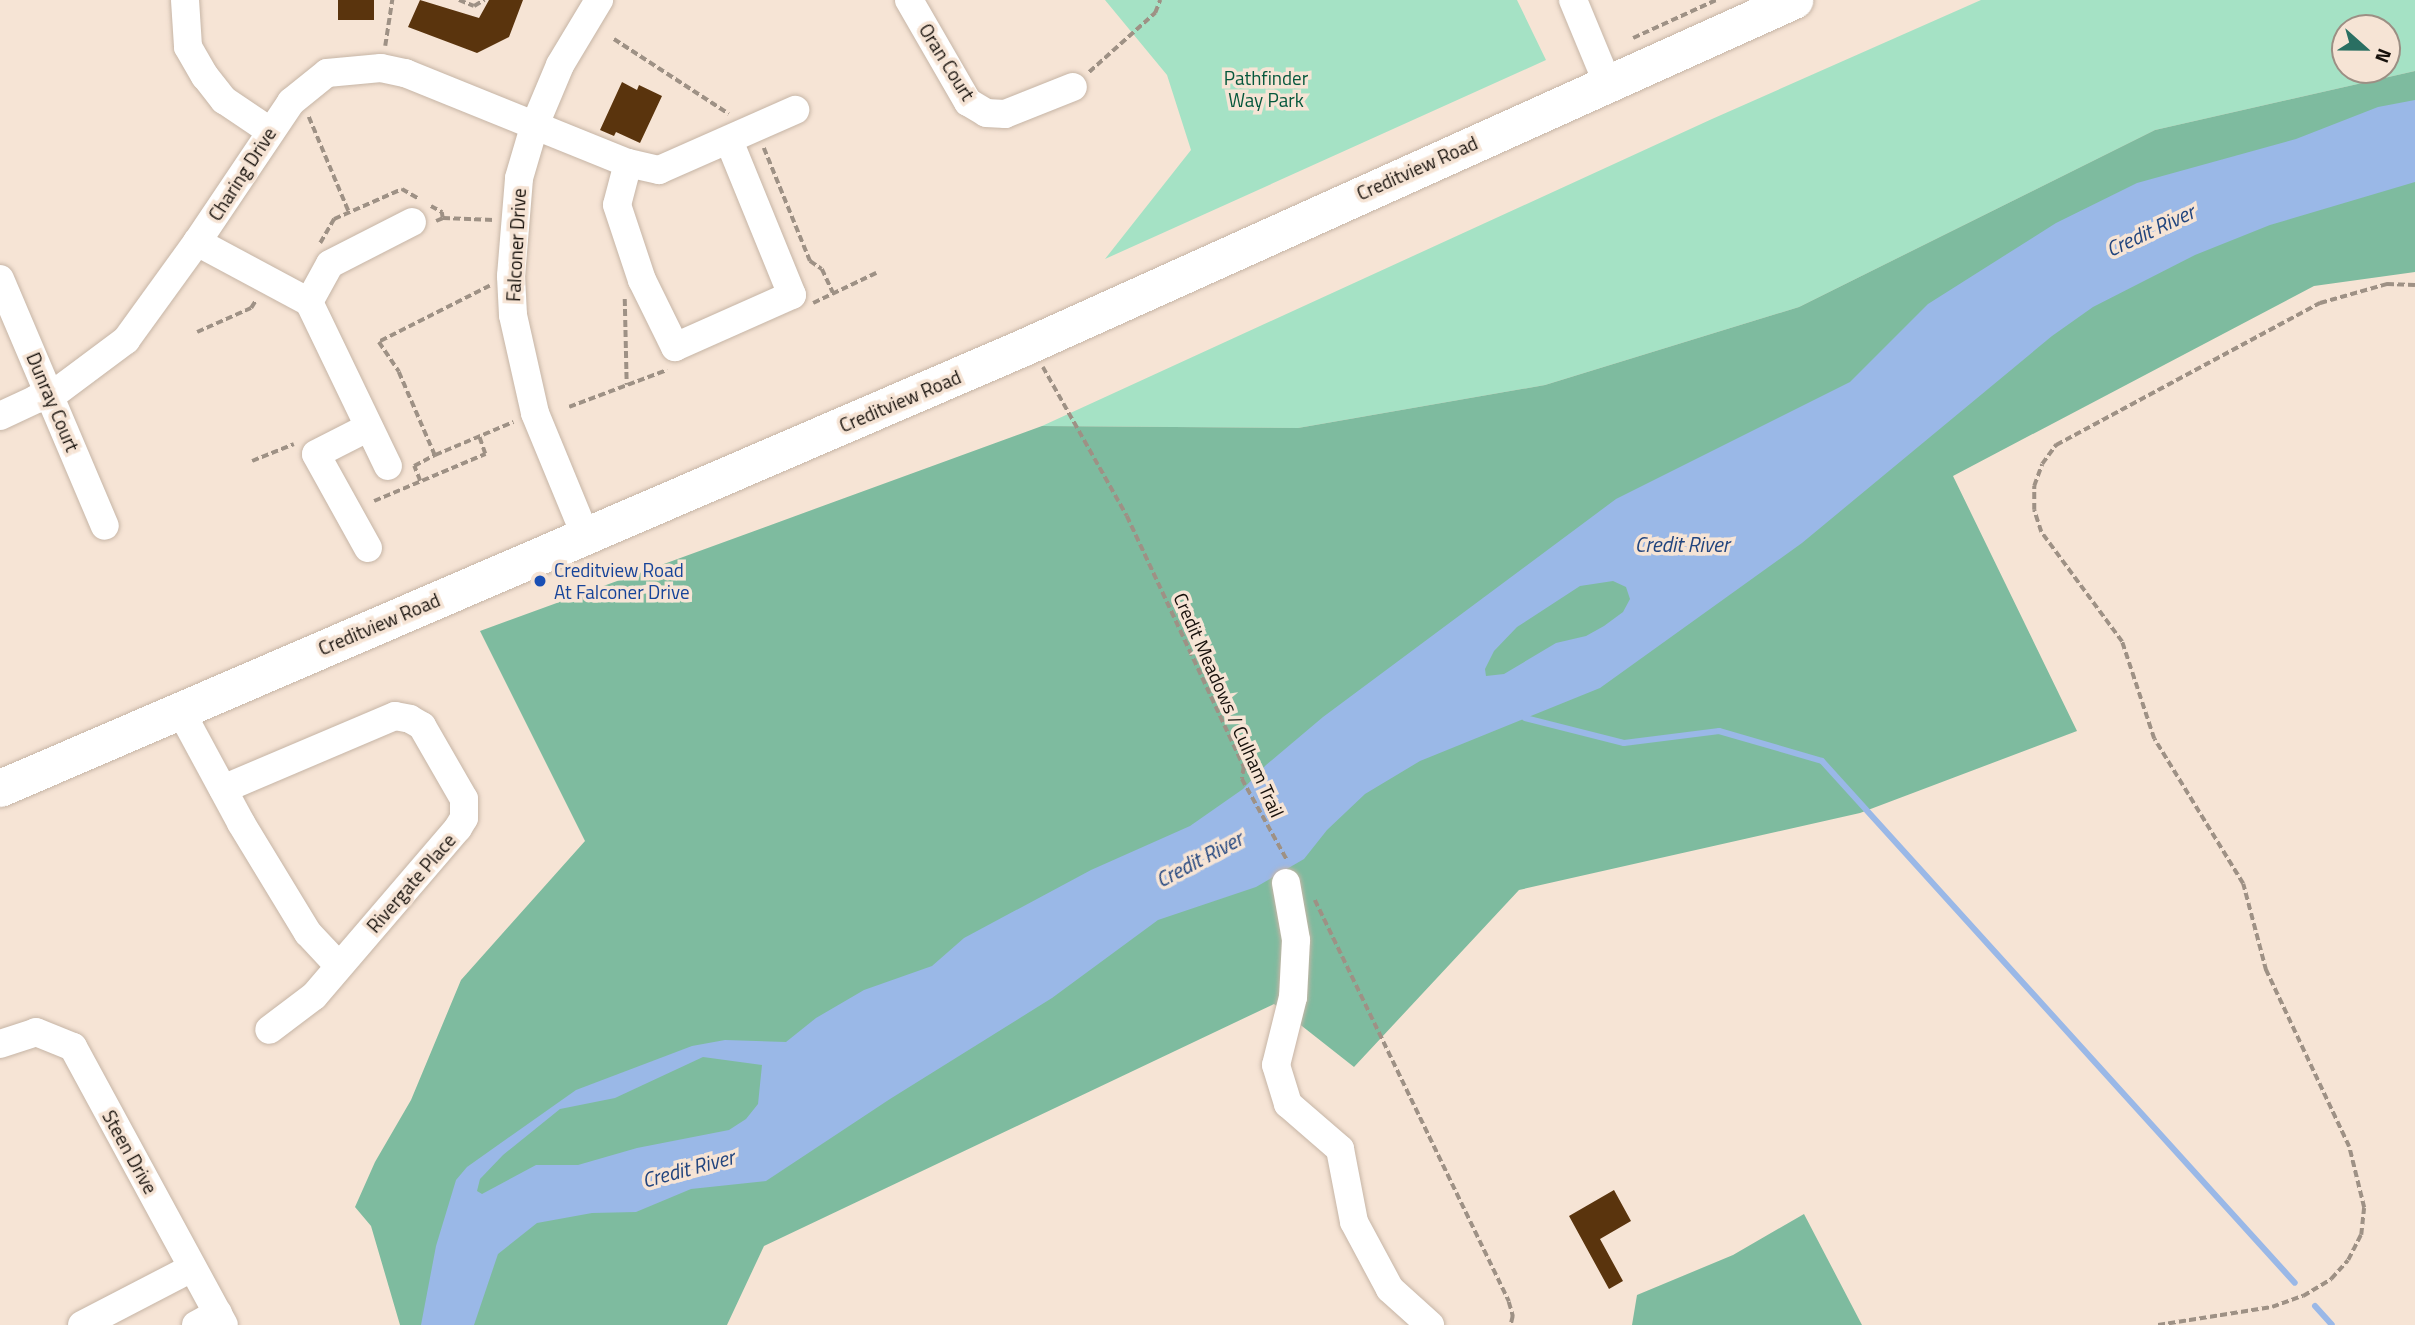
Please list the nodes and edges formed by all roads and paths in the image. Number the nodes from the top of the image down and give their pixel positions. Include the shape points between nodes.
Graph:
1 (185, 0) edge
2 (393, 0) edge
3 (459, 0) edge
4 (484, 0) edge
5 (599, 0) edge
6 (909, 0) edge
7 (1160, 0) edge
8 (1573, 0) edge
9 (1716, 0) edge
10 (1794, 0) edge
11 (1633, 38) dead end
12 (614, 39) dead end
13 (381, 68) junction
14 (1607, 82) junction
15 (1073, 87) joint
16 (299, 96) junction
17 (795, 110) dead end
18 (534, 127) junction
19 (270, 131) junction
20 (741, 135) junction
21 (628, 163) junction
22 (349, 212) dead end
23 (412, 222) dead end
24 (197, 242) junction
25 (510, 276) junction
26 (0, 279) edge
27 (268, 280) junction
28 (2415, 285) edge
29 (646, 288) junction
30 (833, 293) dead end
31 (309, 302) junction
32 (197, 332) dead end
33 (682, 344) junction
34 (1040, 361) dead end
35 (627, 385) junction
36 (51, 396) junction
37 (569, 407) dead end
38 (535, 413) junction
39 (0, 415) edge
40 (369, 427) junction
41 (479, 437) junction
42 (435, 455) junction
43 (388, 466) dead end
44 (420, 482) junction
45 (374, 501) dead end
46 (105, 526) dead end
47 (586, 537) junction
48 (368, 548) dead end
49 (180, 710) junction
50 (0, 788) edge
51 (223, 789) junction
52 (1288, 869) joint
53 (1312, 895) dead end
54 (340, 966) junction
55 (269, 1030) dead end
56 (0, 1044) edge
57 (192, 1268) junction
58 (213, 1321) edge
59 (82, 1325) edge
60 (1430, 1325) edge
61 (1511, 1325) edge
62 (2158, 1325) edge

1 - 19 street via 188,47 205,76 225,100
2 - 13 path
3 - 4 path via 474,6
5 - 18 street, Falconer Drive via 560,65
6 - 15 street, Oran Court via 968,102 986,113 1005,114
7 - 15 path via 1156,13
8 - 14 street
9 - 11 path
10 - 14 main road, Creditview Road
12 - 20 path
13 - 16 street, Charing Drive via 327,73
13 - 18 street, Charing Drive via 405,73
14 - 47 main road, Creditview Road via 1037,341
16 - 19 street, Charing Drive
16 - 22 path
17 - 20 street, Charing Drive
18 - 21 street, Charing Drive
18 - 25 street, Falconer Drive via 519,178
19 - 24 street, Charing Drive
20 - 21 street, Charing Drive via 659,170
20 - 30 path via 762,143 810,261 822,269
20 - 33 street via 792,295
21 - 29 street via 617,205
23 - 31 street via 330,264
24 - 27 street
24 - 36 street, Charing Drive via 126,340
25 - 38 street, Falconer Drive via 521,360
25 - 42 path via 379,342 399,372
26 - 36 street, Dunray Court
27 - 31 street
27 - 32 path via 251,308
28 - 62 path via 2388,284 2320,303 2056,446 2042,464 2034,486 2034,510 2041,532 2122,642 2154,739 2243,884 2266,971 2349,1147 2364,1208 2361,1235 2348,1260 2322,1285 2272,1307
29 - 33 street via 675,347
29 - 35 path via 624,291
31 - 40 street
33 - 35 path via 683,364
34 - 52 path, Credit Meadows / Culham Trail via 1127,516 1244,767 1242,779
35 - 37 path
36 - 39 street, Charing Drive
36 - 46 street, Dunray Court
38 - 41 path
38 - 47 street, Falconer Drive
40 - 43 street
40 - 48 street via 316,454
41 - 42 path
41 - 44 path via 485,454
42 - 44 path via 415,466
44 - 45 path
47 - 49 main road, Creditview Road
49 - 50 main road, Creditview Road
49 - 51 street
51 - 54 street via 308,933
51 - 54 street, Rivergate Place via 390,717 410,719 428,734 464,799 463,822
52 - 60 street via 1296,940 1293,985 1276,1066 1288,1104 1340,1149 1354,1222 1390,1289
53 - 61 path via 1508,1302
54 - 55 street, Rivergate Place via 314,996
56 - 57 street, Steen Drive via 36,1032 73,1047
57 - 58 street, Steen Drive
57 - 59 street

